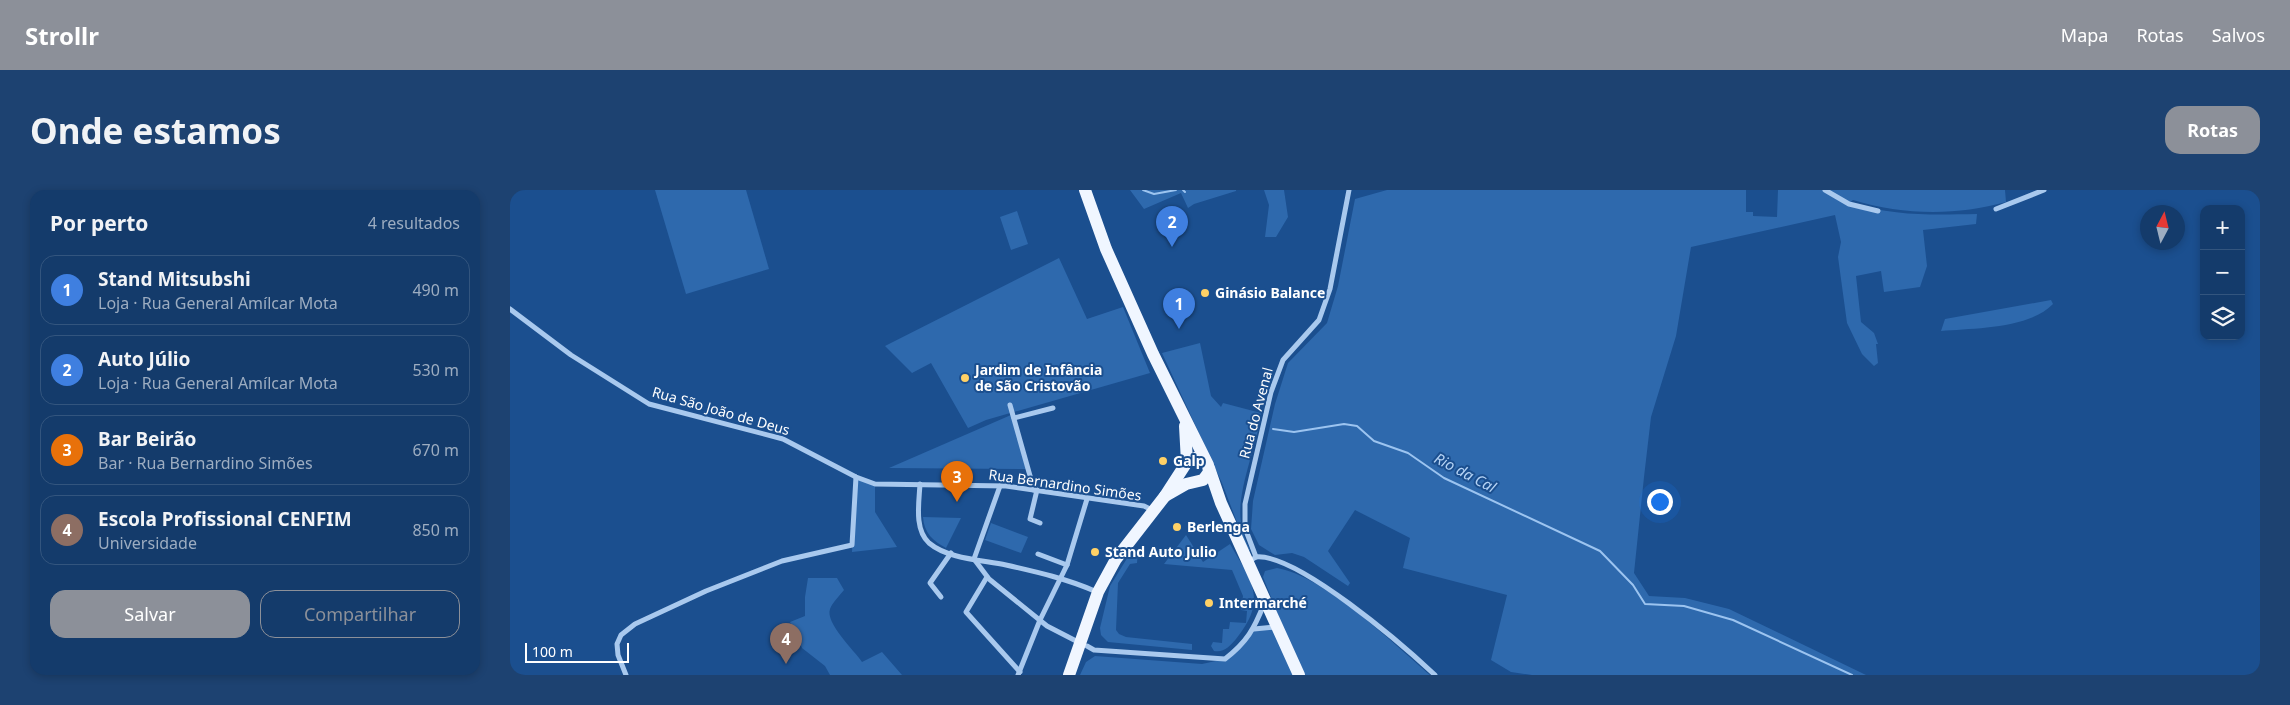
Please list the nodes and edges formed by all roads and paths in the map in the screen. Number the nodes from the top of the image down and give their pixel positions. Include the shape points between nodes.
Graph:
1 (1084, 190) edge
2 (1349, 190) edge
3 (1825, 190) edge
4 (2044, 190) edge
5 (1996, 209) dead end
6 (1878, 211) dead end
7 (510, 309) edge
8 (1010, 405) dead end
9 (1053, 408) dead end
10 (1014, 418) junction
11 (1185, 421) junction
12 (1186, 464) junction
13 (1207, 464) junction
14 (856, 477) junction
15 (1197, 481) junction
16 (920, 484) junction
17 (1000, 486) junction
18 (1035, 490) junction
19 (1165, 496) junction
20 (1087, 499) junction
21 (1222, 502) junction
22 (1152, 510) junction
23 (1040, 523) dead end
24 (951, 553) junction
25 (1038, 554) dead end
26 (974, 559) junction
27 (1252, 560) junction
28 (1067, 565) junction
29 (987, 577) junction
30 (1061, 578) junction
31 (1100, 589) junction
32 (941, 597) dead end
33 (1266, 598) junction
34 (1040, 620) junction
35 (1278, 627) junction
36 (1254, 629) junction
37 (1084, 644) junction
38 (1019, 673) edge
39 (626, 675) edge
40 (1070, 675) edge
41 (1075, 675) edge
42 (1299, 675) edge
43 (1435, 675) edge

1 - 11 main road via 1106,249
2 - 27 street, Rua do Avenal via 1330,289 1319,320 1283,360 1271,392 1245,504 1245,528
3 - 6 street via 1849,204
4 - 5 street
7 - 14 street, Rua São João de Deus via 571,355 649,404 783,439
8 - 10 street
9 - 10 street
10 - 18 street
11 - 12 main road
11 - 13 main road
12 - 13 main road via 1194,458
12 - 15 main road via 1186,474
12 - 19 main road
13 - 15 main road via 1206,478
13 - 21 main road
14 - 16 street, Rua Bernardino Simões via 875,484
14 - 39 street via 852,545 774,564 635,624 621,635 617,644
15 - 19 main road
15 - 21 main road
16 - 17 street, Rua Bernardino Simões
16 - 24 street via 918,517 922,531 929,542
17 - 18 street, Rua Bernardino Simões
17 - 26 street
18 - 20 street, Rua Bernardino Simões
18 - 23 street via 1030,519
19 - 22 main road
20 - 22 street, Rua Bernardino Simões via 1144,506
20 - 28 street
21 - 27 main road
22 - 31 main road via 1125,546
24 - 26 street
24 - 32 street via 930,583
25 - 28 street
26 - 29 street
26 - 30 street
27 - 33 main road
27 - 43 street via 1275,561 1320,583 1363,614
28 - 30 street
29 - 34 street
29 - 38 street via 966,612
30 - 31 street
30 - 34 street
31 - 37 main road via 1098,613
33 - 35 main road
33 - 36 street
34 - 37 street
34 - 38 street
35 - 36 street
35 - 42 main road
36 - 37 street via 1225,659 1101,650 1092,644
37 - 40 main road
37 - 41 main road

